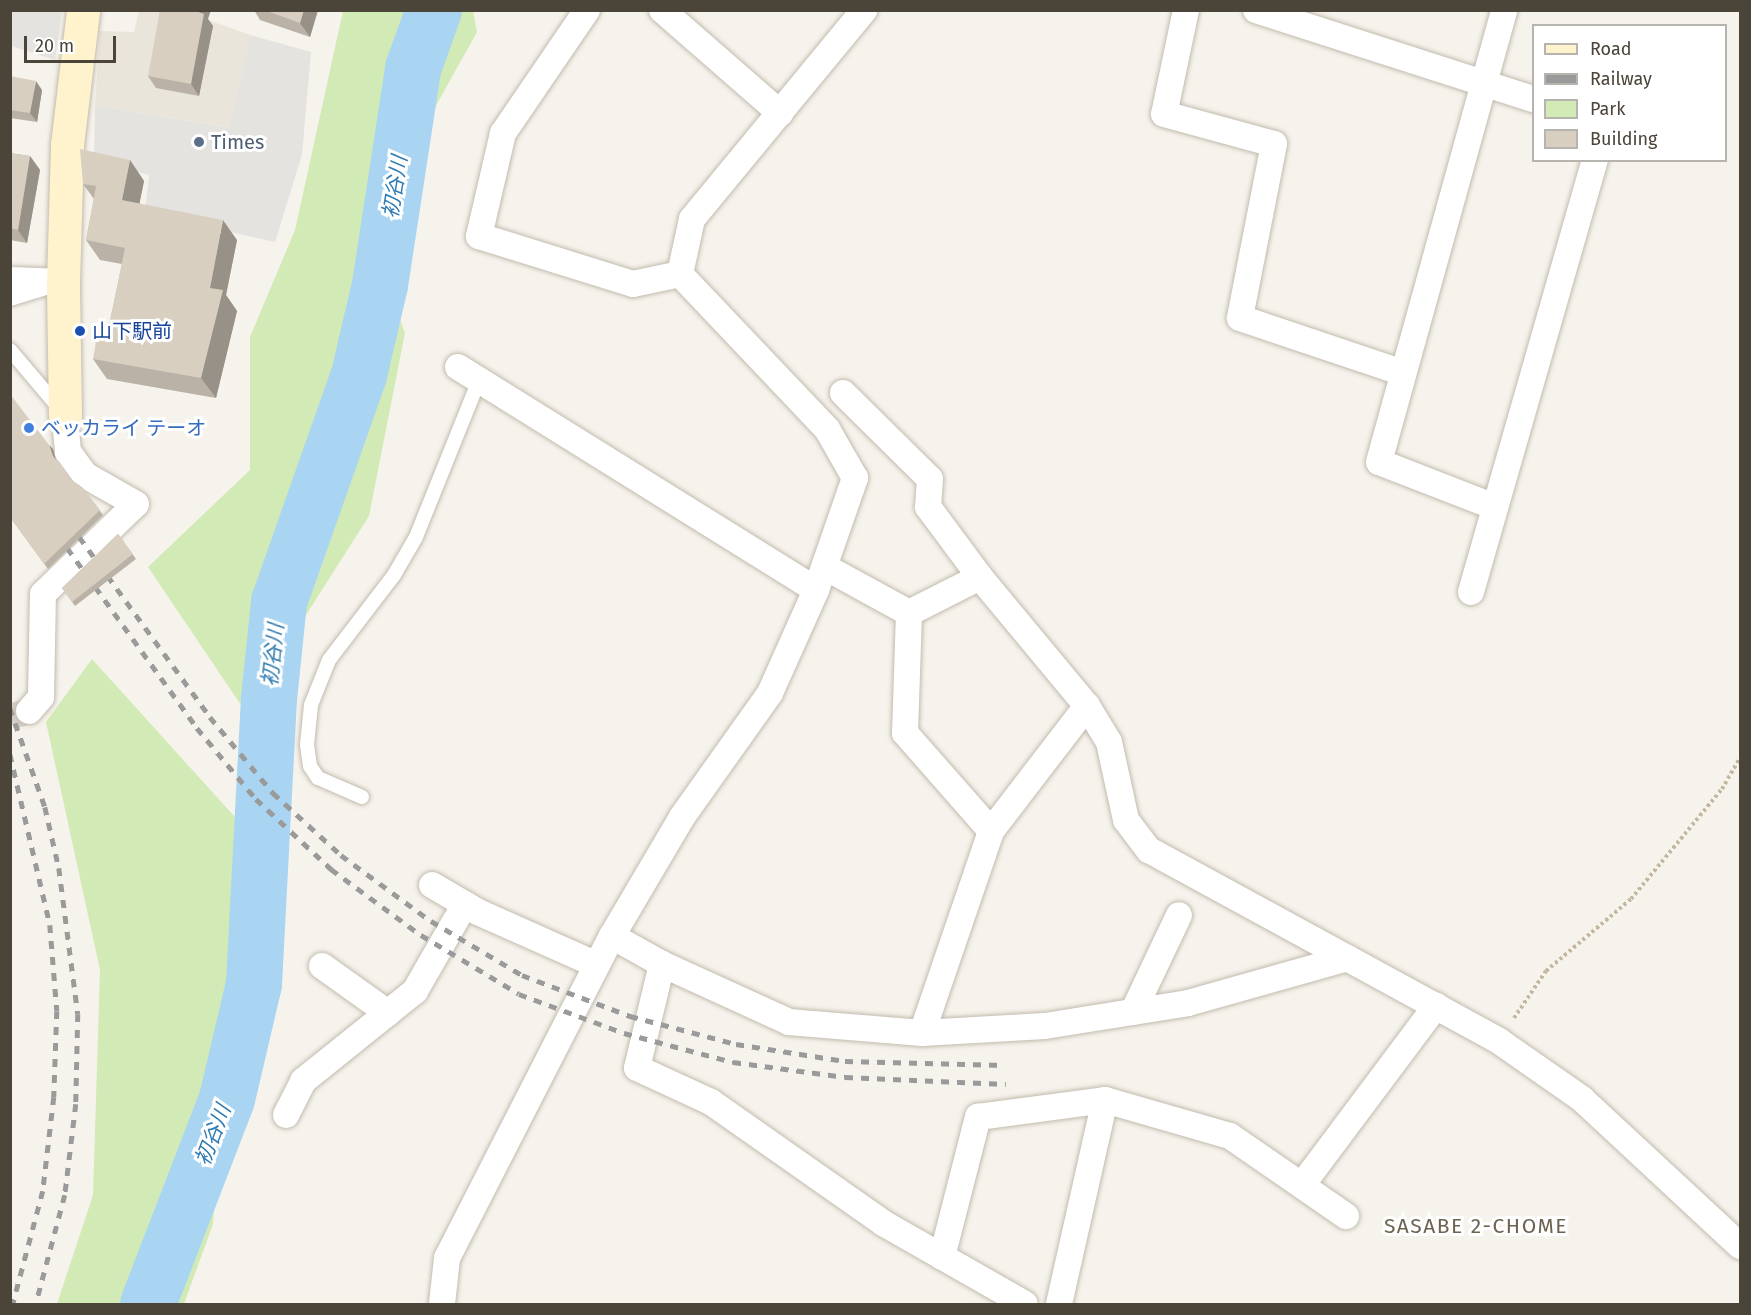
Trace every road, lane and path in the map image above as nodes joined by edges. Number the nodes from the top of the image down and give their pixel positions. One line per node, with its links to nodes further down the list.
1 (83, 10): 14 (street)
2 (587, 10): 12 (street)
3 (662, 10): 10 (street)
4 (864, 10): 10 (street)
5 (1186, 10): 17 (street)
6 (1256, 10): 8 (street)
7 (1504, 10): 8 (street)
8 (1484, 83): 9 (street); 17 (street)
9 (1532, 99)
10 (780, 112): 12 (street)
11 (1594, 162): 21 (street)
12 (680, 274): 23 (street)
13 (10, 280): 14 (street)
14 (63, 282): 15 (lane); 20 (street)
15 (10, 299)
16 (10, 350): 20 (lane)
17 (1403, 373): 21 (street)
18 (468, 374): 23 (street); 29 (lane)
19 (843, 393): 22 (street)
20 (65, 415): 27 (street)
21 (1495, 507): 24 (street)
22 (980, 577): 25 (street); 26 (street)
23 (821, 579): 25 (street); 34 (street)
24 (1471, 592)
25 (909, 613): 30 (street)
26 (1087, 706): 30 (street); 35 (street)
27 (29, 711)
28 (1740, 758): 43 (path)
29 (362, 796)
30 (991, 831): 42 (street)
31 (432, 885): 32 (street)
32 (465, 904): 37 (street); 41 (street)
33 (1179, 915): 40 (street)
34 (612, 936): 36 (street); 37 (street)
35 (1348, 958): 39 (street); 40 (street)
36 (662, 964): 42 (street); 49 (street)
37 (597, 965): 50 (street)
38 (322, 966): 41 (street)
39 (1436, 1006): 43 (street); 46 (street)
40 (1133, 1012): 42 (street)
41 (388, 1013): 45 (street)
42 (922, 1033)
43 (1499, 1041): 48 (street)
44 (1105, 1100): 46 (street); 49 (street); 52 (street)
45 (286, 1116)
46 (1302, 1185): 47 (street)
47 (1346, 1216)
48 (1740, 1246)
49 (942, 1257): 51 (street)
50 (442, 1305)
51 (1024, 1305)
52 (1059, 1305)

